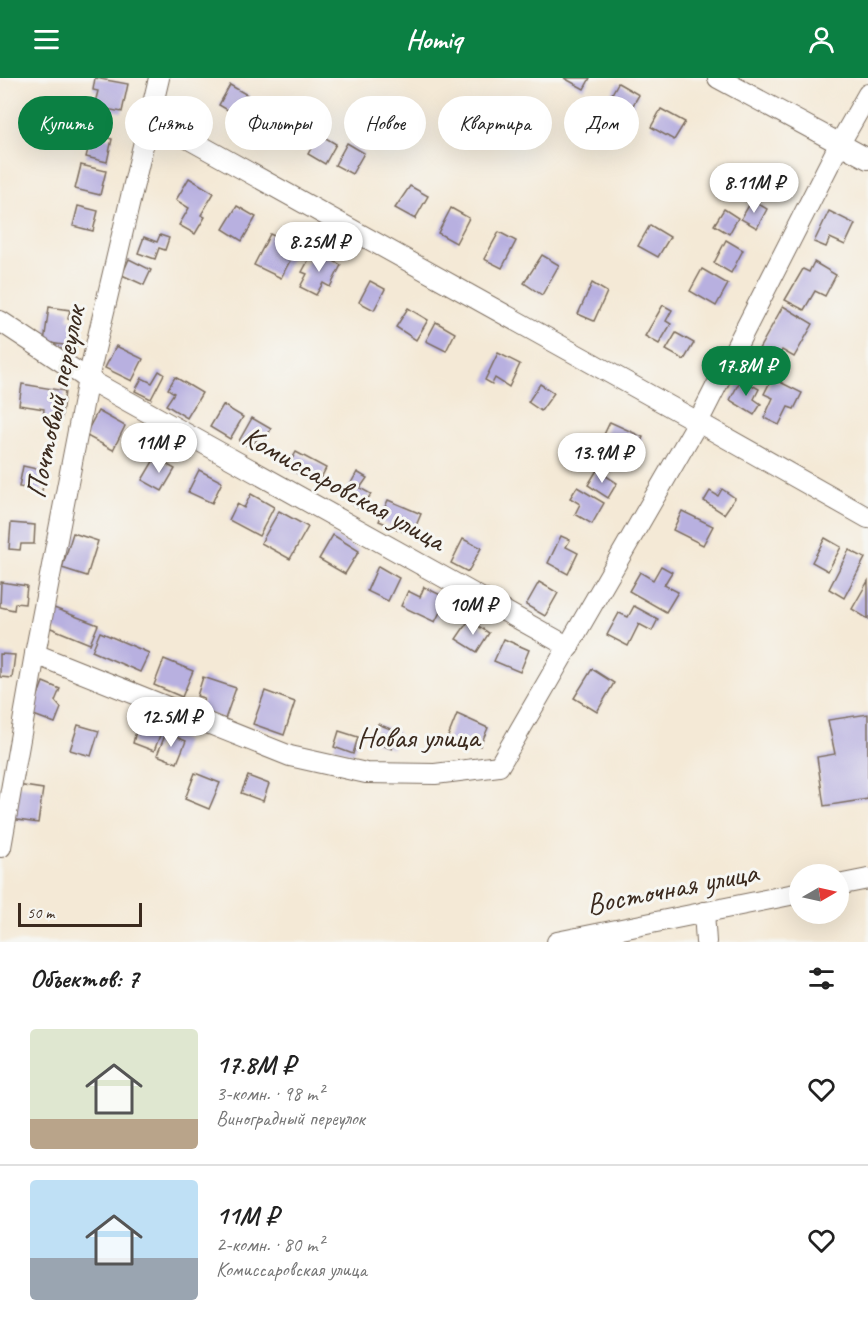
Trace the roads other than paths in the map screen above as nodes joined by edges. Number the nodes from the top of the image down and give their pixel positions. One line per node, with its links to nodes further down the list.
1 (159, 78): 4 (street, Почтовый переулок)
2 (718, 78): 5 (street)
3 (868, 94): 5 (street)
4 (155, 96)
5 (840, 143): 8 (street); 11 (street)
6 (143, 150): 10 (street, Почтовый переулок)
7 (209, 150): 11 (street)
8 (868, 159)
9 (0, 321): 10 (street, Комиссаровская улица)
10 (88, 379): 13 (street, Комиссаровская улица); 14 (street, Почтовый переулок)
11 (698, 422): 12 (street); 13 (street)
12 (868, 518)
13 (569, 647): 14 (street, Новая улица)
14 (35, 654): 15 (street, Почтовый переулок)
15 (1, 848)
16 (868, 879): 17 (street)
17 (849, 883)
18 (789, 895): 19 (street, Восточная улица)
19 (704, 912): 20 (street, Восточная улица); 21 (street)
20 (557, 942)
21 (706, 942)

